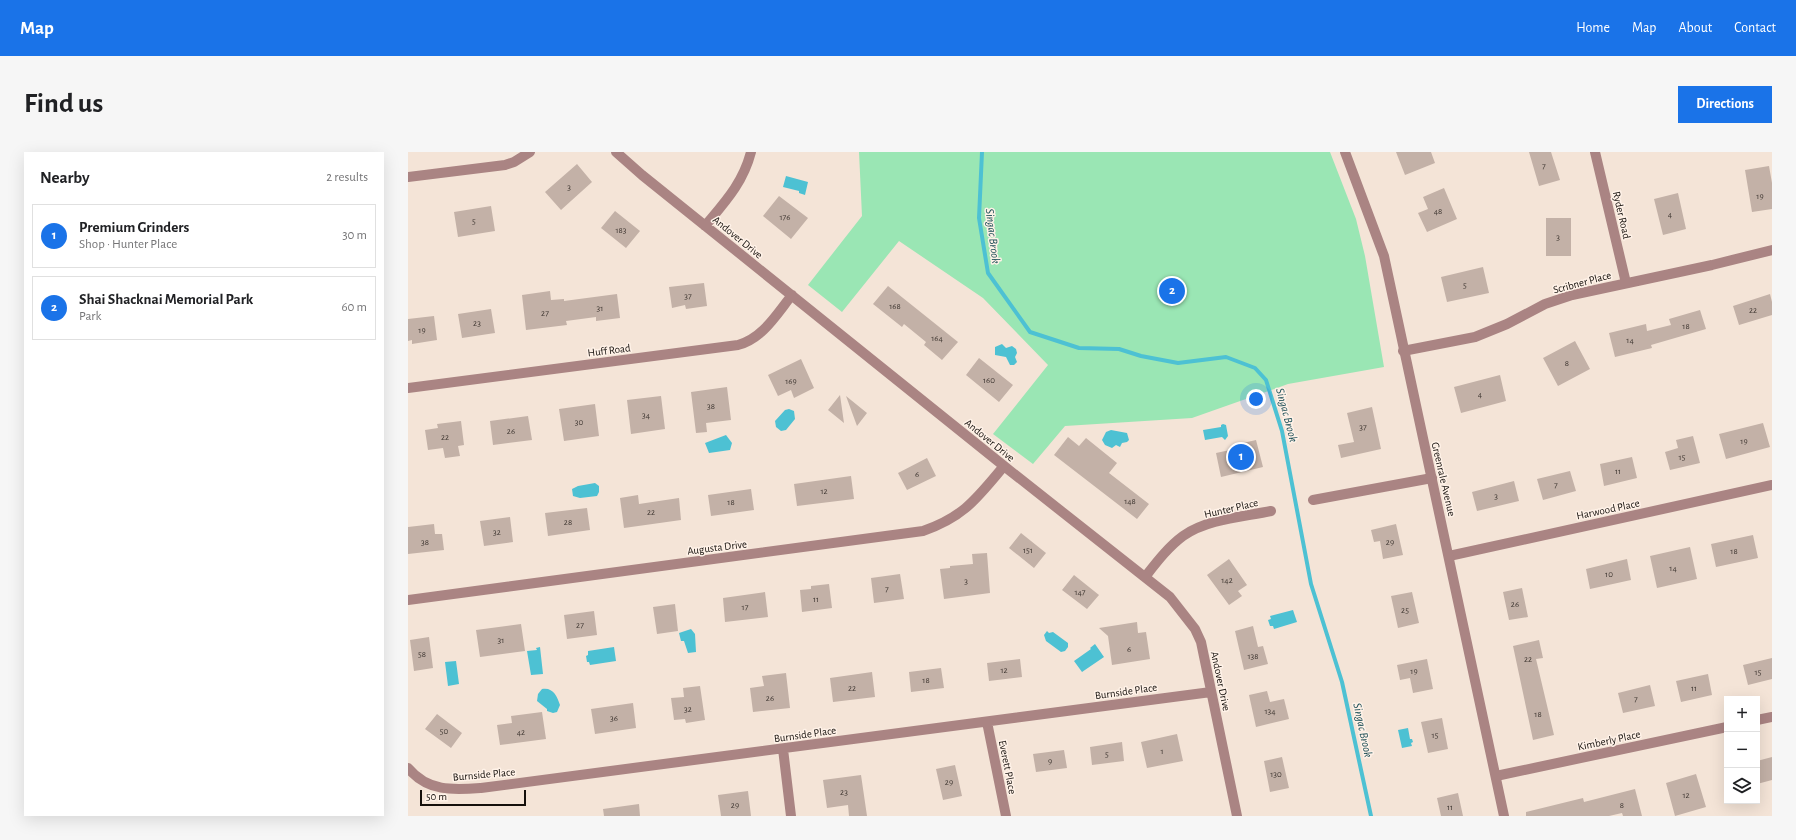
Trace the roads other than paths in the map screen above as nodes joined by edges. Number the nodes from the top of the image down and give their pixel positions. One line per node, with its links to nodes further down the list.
1 (530, 152): 6 (street)
2 (616, 152): 7 (street, Andover Drive)
3 (751, 152): 7 (street)
4 (1344, 152): 11 (street, Greenrale Avenue)
5 (1595, 152): 9 (street, Ryder Road)
6 (408, 177)
7 (705, 226): 10 (street, Andover Drive)
8 (1772, 250): 9 (street, Scribner Place)
9 (1626, 283): 11 (street, Scribner Place)
10 (792, 296): 12 (street, Huff Road); 13 (street, Andover Drive)
11 (1403, 351): 14 (street, Greenrale Avenue)
12 (408, 388)
13 (1004, 466): 19 (street, Andover Drive); 20 (street, Augusta Drive)
14 (1432, 478): 16 (street); 18 (street, Greenrale Avenue)
15 (1772, 485): 18 (street, Harwood Place)
16 (1312, 500)
17 (1271, 511): 19 (street, Hunter Place)
18 (1449, 556): 28 (street, Greenrale Avenue)
19 (1145, 577): 21 (street, Andover Drive)
20 (408, 600)
21 (1211, 692): 24 (street, Burnside Place); 31 (street, Andover Drive)
22 (1772, 717): 23 (street)
23 (1760, 719)
24 (987, 722): 26 (street, Burnside Place); 30 (street, Everett Place)
25 (1724, 728): 28 (street, Kimberly Place)
26 (783, 749): 27 (street, Burnside Place); 29 (street)
27 (408, 768)
28 (1496, 776): 32 (street, Greenrale Avenue)
29 (791, 816)
30 (1006, 816)
31 (1237, 816)
32 (1504, 816)

